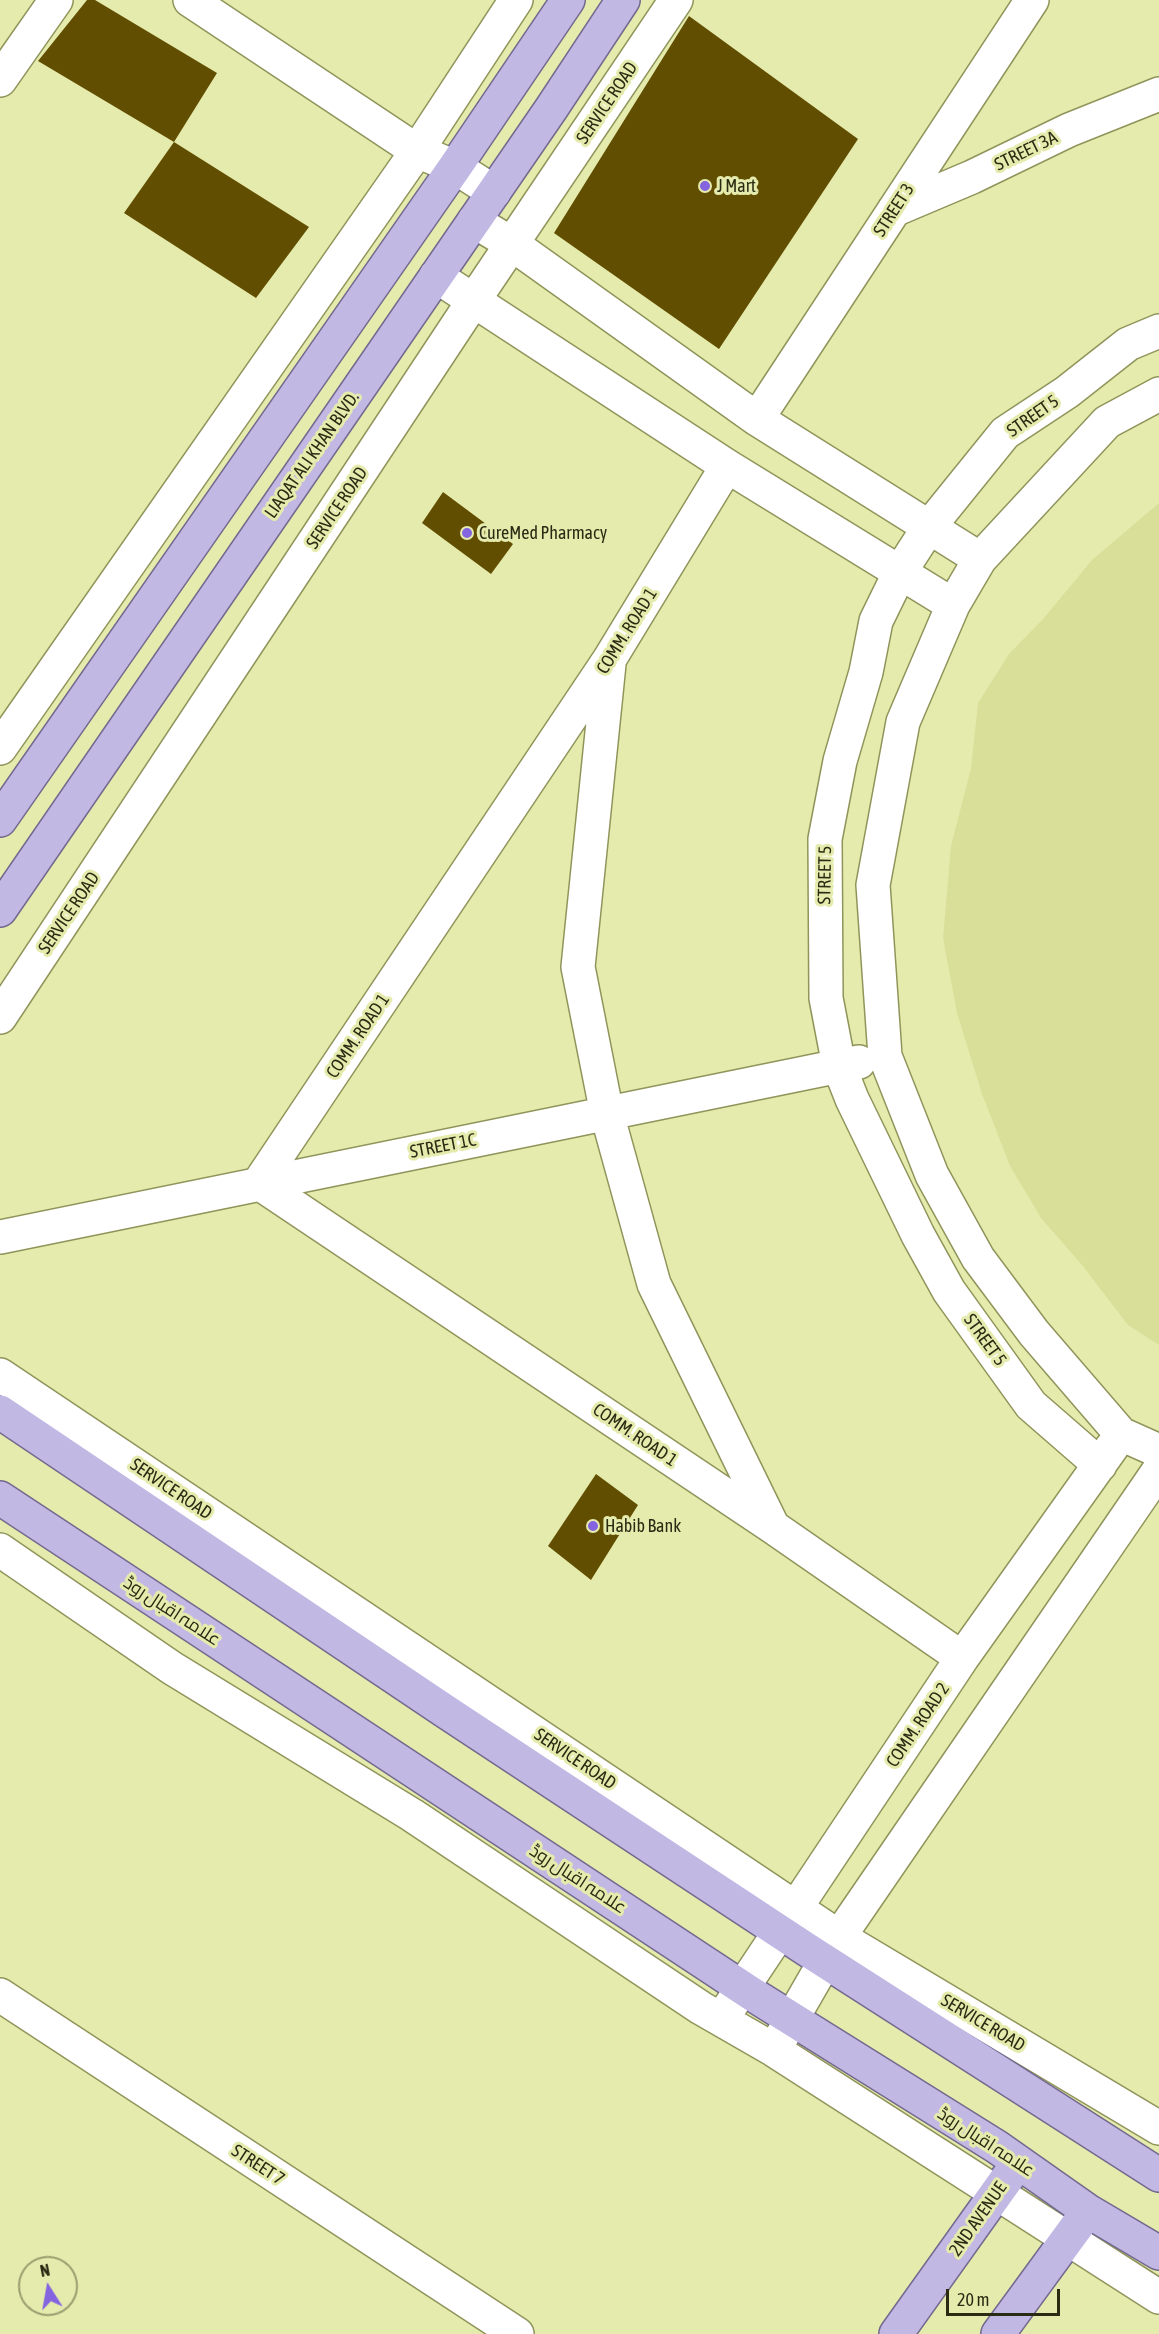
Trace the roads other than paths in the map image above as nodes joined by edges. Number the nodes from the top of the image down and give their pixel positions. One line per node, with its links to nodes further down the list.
1 (56, 0): 8 (street)
2 (190, 0): 10 (street)
3 (516, 0): 10 (street)
4 (568, 0): 11 (main road)
5 (623, 0): 12 (main road, LIAQAT ALI KHAN BLVD.)
6 (676, 0): 15 (street, SERVICE ROAD)
7 (1032, 0): 13 (street, STREET 3)
8 (0, 80)
9 (1159, 94): 13 (street, STREET 3A)
10 (417, 151): 11 (street); 27 (street)
11 (455, 167): 12 (street); 28 (main road)
12 (494, 192): 14 (main road, LIAQAT ALI KHAN BLVD.)
13 (894, 210): 20 (street, STREET 3)
14 (474, 221): 15 (street); 16 (main road, LIAQAT ALI KHAN BLVD.)
15 (512, 244): 17 (street, SERVICE ROAD); 20 (street)
16 (436, 276): 17 (street); 29 (main road, LIAQAT ALI KHAN BLVD.)
17 (474, 300): 21 (street); 30 (street, SERVICE ROAD)
18 (1159, 331): 22 (street, STREET 5)
19 (1159, 394): 23 (street)
20 (757, 419): 22 (street)
21 (727, 466): 24 (street); 26 (street, COMM. ROAD 1)
22 (929, 527): 23 (street); 24 (street, STREET 5)
23 (980, 559): 25 (street)
24 (900, 572): 25 (street); 32 (street, STREET 5)
25 (953, 605): 31 (street)
26 (609, 660): 33 (street); 34 (street, COMM. ROAD 1)
27 (0, 748)
28 (0, 820)
29 (0, 910)
30 (0, 1017)
31 (885, 1056): 32 (street, STREET 1C); 38 (street)
32 (839, 1066): 33 (street, STREET 1C); 40 (street, STREET 5)
33 (607, 1114): 34 (street, STREET 1C); 43 (street)
34 (259, 1183): 35 (street, STREET 1C); 43 (street, COMM. ROAD 1)
35 (0, 1237)
36 (0, 1375): 46 (street, SERVICE ROAD)
37 (0, 1412): 46 (main road)
38 (1121, 1434): 39 (street); 40 (street, COMM. ROAD 2)
39 (1159, 1451)
40 (1100, 1465): 45 (street, COMM. ROAD 2)
41 (1159, 1470): 47 (street)
42 (0, 1498): 48 (main road, علامہ اقبال روڈ)
43 (773, 1527): 45 (street, COMM. ROAD 1)
44 (0, 1550): 51 (street)
45 (962, 1658): 46 (street, COMM. ROAD 2)
46 (788, 1919): 47 (main road); 48 (street, COMM. ROAD 2)
47 (832, 1949): 50 (street); 53 (street, SERVICE ROAD); 55 (main road)
48 (744, 1988): 50 (main road, علامہ اقبال روڈ); 51 (street, COMM. ROAD 2)
49 (0, 1995): 61 (street, STREET 7)
50 (792, 2019): 52 (street); 54 (main road, علامہ اقبال روڈ)
51 (721, 2020): 52 (street)
52 (774, 2050): 56 (street)
53 (1159, 2128)
54 (1018, 2163): 56 (main road, 2ND AVENUE); 57 (main road, علامہ اقبال روڈ)
55 (1159, 2175)
56 (997, 2192): 58 (street); 62 (main road, 2ND AVENUE)
57 (1088, 2211): 58 (main road); 59 (main road, علامہ اقبال روڈ)
58 (1068, 2238): 60 (street); 63 (main road)
59 (1159, 2253)
60 (1159, 2297)
61 (517, 2334)
62 (896, 2334)
63 (998, 2334)

